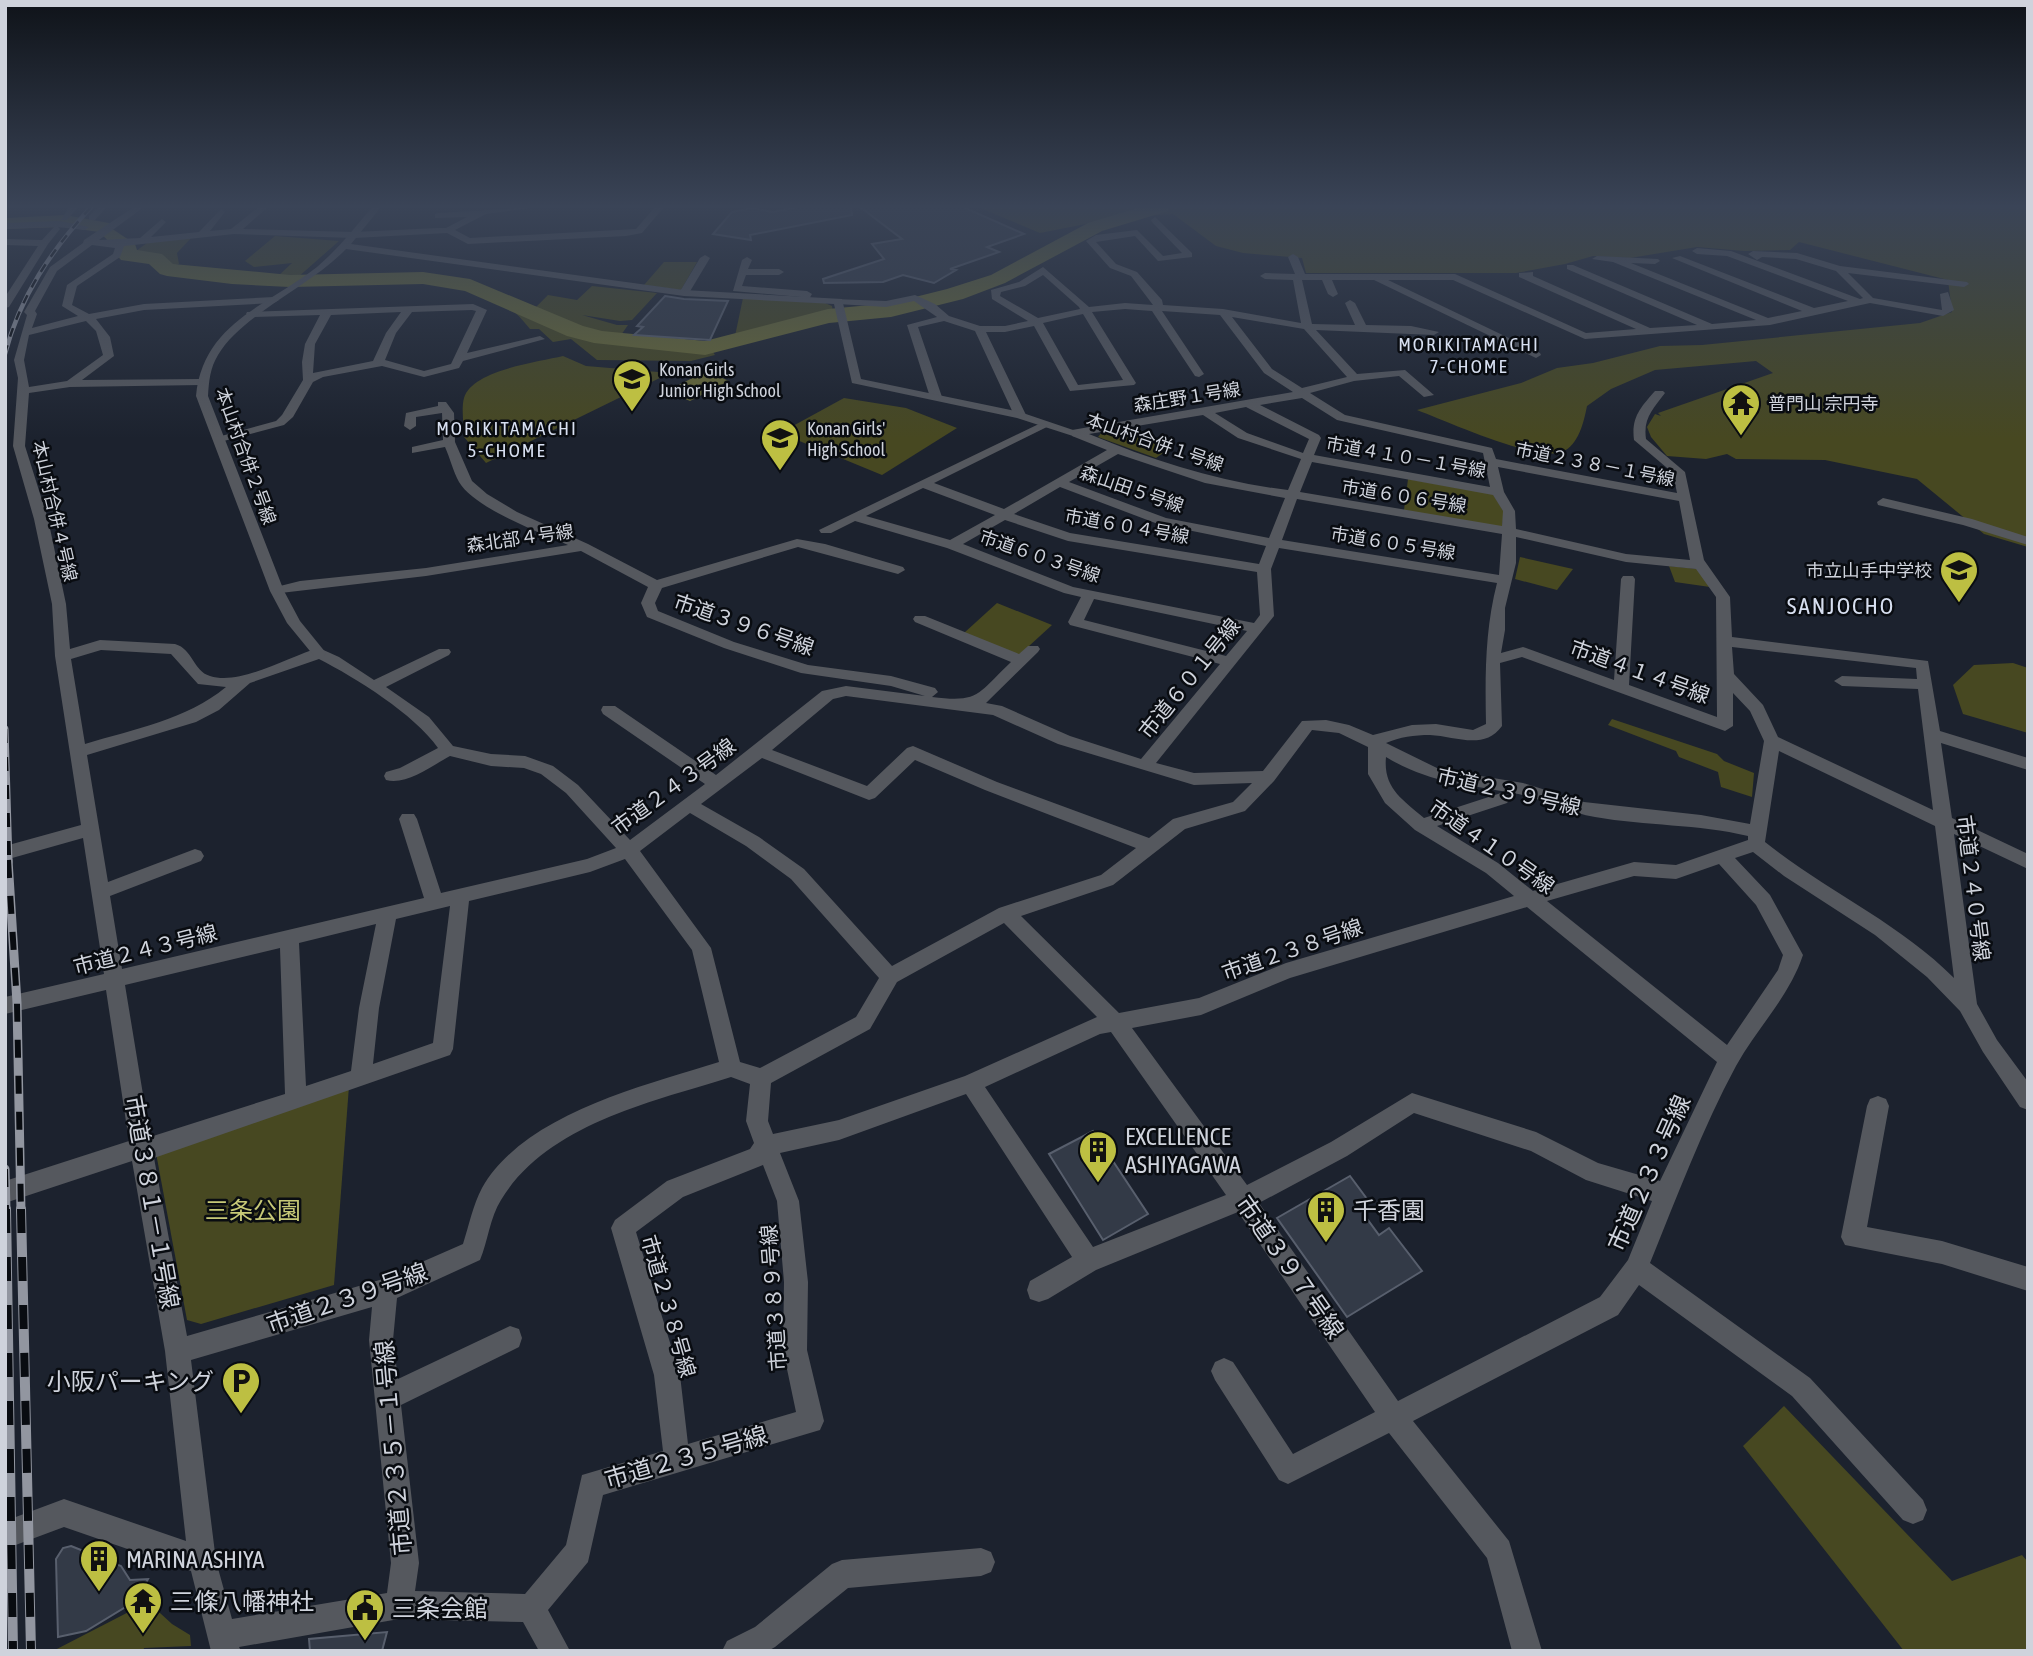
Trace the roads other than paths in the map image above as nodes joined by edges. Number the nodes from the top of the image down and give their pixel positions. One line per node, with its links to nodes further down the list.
1 (44, 284): 47 (street, 本山村合併４号線)
2 (73, 284): 37 (street)
3 (298, 284): 25 (street, 本山村合併２号線)
4 (621, 284): 21 (street)
5 (689, 284): 21 (street)
6 (738, 284): 24 (street)
7 (1021, 284): 39 (street)
8 (1060, 284): 32 (street)
9 (1143, 284): 30 (street)
10 (1300, 284): 41 (street)
11 (1329, 284): 22 (street)
12 (1389, 284): 49 (street)
13 (1471, 284): 45 (street)
14 (1543, 284): 45 (street)
15 (1611, 284): 42 (street)
16 (1676, 284): 40 (street)
17 (1752, 284): 34 (street)
18 (1817, 284): 26 (street)
19 (1851, 284): 26 (street)
20 (9, 290): 29 (street)
21 (684, 293): 24 (street)
22 (1333, 294)
23 (1945, 295): 26 (street)
24 (804, 299): 27 (street)
25 (274, 300): 36 (street, 本山村合併２号線); 37 (street)
26 (1864, 301): 34 (street)
27 (838, 303): 38 (street); 61 (street)
28 (1350, 303): 43 (street)
29 (5, 305)
30 (1157, 307): 32 (street); 33 (street); 52 (street)
31 (409, 309): 35 (street); 50 (street); 51 (street)
32 (1086, 310): 39 (street); 39 (street)
33 (1223, 312): 41 (street); 58 (street)
34 (1814, 312): 40 (street)
35 (327, 313): 36 (street); 54 (street)
36 (251, 314): 55 (street, 本山村合併２号線)
37 (89, 317): 47 (street); 56 (street)
38 (944, 318): 44 (street); 61 (street)
39 (1037, 322): 44 (street)
40 (1770, 322): 42 (street)
41 (1307, 327): 43 (street); 53 (street)
42 (1712, 327): 45 (street)
43 (1362, 328): 46 (street)
44 (979, 329): 64 (street)
45 (1648, 331)
46 (1434, 332)
47 (26, 333): 57 (street, 本山村合併４号線)
48 (540, 339): 50 (street)
49 (1536, 355)
50 (460, 358): 51 (street)
51 (378, 363): 54 (street)
52 (1199, 374)
53 (1354, 378): 58 (street, 森庄野１号線); 59 (street, 森庄野１号線)
54 (309, 380): 68 (street)
55 (201, 382): 56 (street); 68 (street, 本山村合併２号線)
56 (70, 384): 57 (street)
57 (22, 391): 102 (street, 本山村合併４号線)
58 (1301, 393): 62 (street, 森庄野１号線); 73 (street, 市道２３８－１号線)
59 (1428, 395)
60 (1656, 396): 78 (street)
61 (936, 397): 64 (street)
62 (1249, 404): 63 (street, 森庄野１号線); 72 (street)
63 (1205, 411): 67 (street, 森庄野１号線); 72 (street, 市道４１０－１号線)
64 (1020, 415): 65 (street)
65 (1047, 424): 67 (street, 本山村合併１号線); 75 (street)
66 (410, 426): 69 (street)
67 (1076, 433): 71 (street, 本山村合併１号線)
68 (220, 438): 94 (street, 本山村合併２号線)
69 (449, 442): 70 (street); 87 (street)
70 (416, 450)
71 (1116, 450): 74 (street); 77 (street, 本山村合併１号線)
72 (1308, 457): 76 (street, 市道４１０－１号線); 77 (street, 市道６０１号線)
73 (1491, 462): 76 (street); 78 (street, 市道２３８－１号線)
74 (1060, 482): 80 (street); 85 (street, 森山田５号線)
75 (924, 484): 80 (street, 市道６０４号線); 81 (street)
76 (1498, 492): 83 (street)
77 (1294, 495): 83 (street, 市道６０６号線); 85 (street, 市道６０１号線)
78 (1686, 499): 88 (street)
79 (1883, 502): 84 (street)
80 (1005, 514): 86 (street); 89 (street, 市道６０４号線)
81 (855, 517): 82 (street); 86 (street, 市道６０３号線)
82 (826, 530)
83 (1507, 531): 88 (street, 市道６０６号線); 92 (street)
84 (2028, 541)
85 (1274, 543): 89 (street, 市道６０１号線); 92 (street, 市道６０５号線)
86 (952, 545): 95 (street, 市道６０３号線)
87 (583, 547): 93 (street, 森北部４号線); 94 (street, 森北部４号線)
88 (1701, 565): 98 (street)
89 (1264, 569): 97 (street, 市道６０１号線)
90 (898, 570): 93 (street)
91 (1628, 579): 111 (street)
92 (1505, 580): 104 (street)
93 (656, 585): 112 (street, 市道３９６号線)
94 (277, 591): 101 (street, 本山村合併２号線)
95 (1089, 596): 97 (street, 市道６０３号線); 105 (street)
96 (920, 619): 103 (street)
97 (1256, 628): 105 (street, 市道６０１号線)
98 (1725, 641): 106 (street); 109 (street, 市道２４０号線)
99 (1033, 649): 103 (street)
100 (444, 651): 110 (street)
101 (319, 653): 107 (street); 110 (street)
102 (63, 656): 107 (street); 119 (street, 本山村合併４号線)
103 (1021, 660): 112 (street)
104 (1492, 660): 111 (street, 市道４１４号線); 115 (street)
105 (1228, 661): 121 (street, 市道６０１号線)
106 (1726, 675): 111 (street, 市道４１４号線); 116 (street)
107 (244, 680): 119 (street)
108 (1842, 681): 109 (street)
109 (1926, 684): 114 (street, 市道２４０号線)
110 (374, 686): 117 (street)
111 (1621, 688)
112 (975, 705): 118 (street, 市道２４３号線); 121 (street, 市道２４３号線)
113 (610, 710): 124 (street)
114 (1931, 734): 120 (street); 128 (street, 市道２４０号線)
115 (1375, 741): 123 (street, 市道２３９号線); 129 (street, 市道４１０号線); 131 (street, 市道２３９号線)
116 (1772, 741): 128 (street); 131 (street)
117 (448, 750): 122 (street); 133 (street)
118 (760, 751): 124 (street, 市道２４３号線); 132 (street)
119 (79, 752): 130 (street, 市道３８１－１号線)
120 (2028, 764)
121 (1144, 766): 123 (street, 市道２４３号線)
122 (392, 776)
123 (1268, 777): 132 (street, 市道２３９号線)
124 (717, 784): 126 (street, 市道２４３号線)
125 (1501, 799): 129 (street)
126 (689, 805): 133 (street, 市道２４３号線); 145 (street)
127 (408, 819): 141 (street)
128 (1943, 821): 137 (street); 147 (street, 市道２４０号線)
129 (1421, 825): 140 (street, 市道４１０号線)
130 (91, 830): 134 (street); 138 (street, 市道３８１－１号線)
131 (1757, 838): 136 (street, 市道２３８号線); 147 (street, 市道２３９号線)
132 (1151, 846): 143 (street, 市道２３９号線)
133 (629, 850): 139 (street, 市道２４３号線); 151 (street)
134 (5, 853)
135 (195, 856): 138 (street)
136 (1722, 856): 140 (street, 市道２３８号線); 150 (street, 市道２３３号線)
137 (2028, 862)
138 (101, 892): 146 (street, 市道３８１－１号線)
139 (460, 896): 141 (street, 市道２４３号線); 152 (street)
140 (1531, 900): 149 (street, 市道２３８号線); 150 (street, 市道４１０号線)
141 (435, 902): 142 (street, 市道２４３号線)
142 (388, 913): 144 (street, 市道２４３号線); 152 (street)
143 (1006, 913): 145 (street, 市道２３９号線); 149 (street, 市道３９７号線)
144 (289, 937): 146 (street, 市道２４３号線); 155 (street)
145 (890, 976): 153 (street)
146 (115, 980): 148 (street, 市道２４３号線); 159 (street, 市道３８１－１号線)
147 (1967, 1005): 156 (street, 市道２４０号線)
148 (5, 1006)
149 (1116, 1024): 154 (street, 市道２３８号線); 162 (street, 市道３９７号線)
150 (1729, 1059): 161 (street, 市道２３３号線)
151 (731, 1068): 153 (street); 167 (street, 市道２３９号線)
152 (361, 1077): 155 (street)
153 (761, 1078): 158 (street, 市道３８９号線)
154 (971, 1083): 158 (street, 市道２３８号線); 163 (street)
155 (296, 1099): 159 (street)
156 (2028, 1100)
157 (1878, 1107): 165 (street)
158 (765, 1146): 173 (street, 市道３８９号線); 174 (street, 市道２３８号線)
159 (141, 1147): 160 (street); 169 (street, 市道３８１－１号線)
160 (5, 1192)
161 (1666, 1194): 162 (street); 164 (street, 市道２３３号線)
162 (1243, 1199): 163 (street); 172 (street, 市道３９７号線)
163 (1088, 1261): 166 (street)
164 (1636, 1268): 172 (street, 市道２３３号線); 175 (street)
165 (2028, 1279)
166 (1039, 1290)
167 (385, 1291): 169 (street, 市道２３９号線); 171 (street, 市道２３５－１号線)
168 (510, 1338): 171 (street)
169 (177, 1351): 177 (street, 市道３８１－１号線)
170 (1224, 1371): 172 (street, 市道２３３号線)
171 (387, 1398): 179 (street, 市道２３５－１号線)
172 (1394, 1418): 184 (street, 市道３９７号線)
173 (811, 1421): 174 (street, 市道２３５号線)
174 (677, 1460): 180 (street, 市道２３５号線)
175 (1913, 1510)
176 (5, 1535): 177 (street)
177 (202, 1560): 181 (street, 市道３８１－１号線)
178 (981, 1562): 183 (street)
179 (399, 1605): 180 (street); 181 (street)
180 (531, 1608): 182 (street)
181 (224, 1643)
182 (555, 1651)
183 (737, 1651)
184 (1527, 1651)

